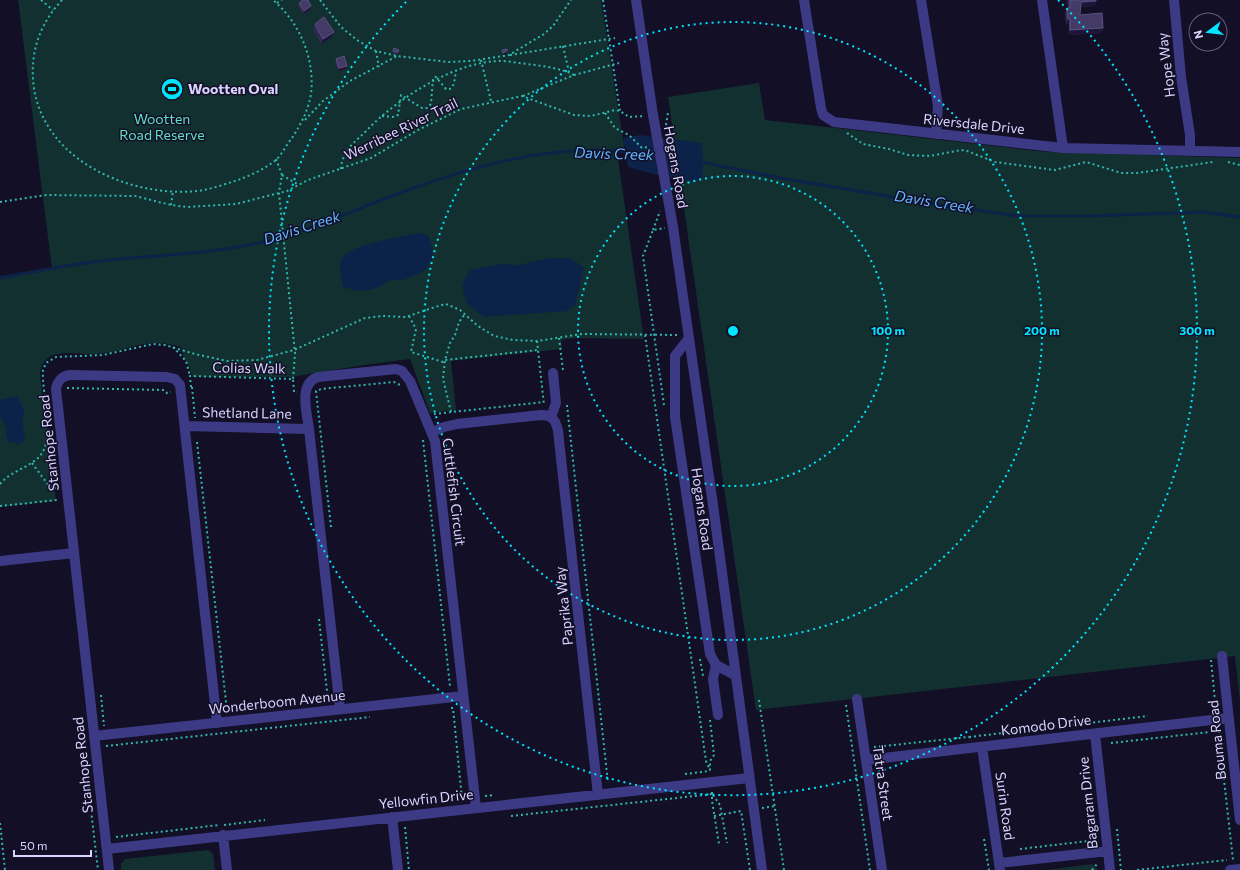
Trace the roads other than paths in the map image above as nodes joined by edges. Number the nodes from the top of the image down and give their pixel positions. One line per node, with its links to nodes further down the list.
1 (636, 0): 10 (street, Hogans Road, bridge)
2 (804, 0): 6 (street, Riversdale Drive)
3 (921, 0): 6 (street)
4 (1042, 0): 7 (street)
5 (1174, 0): 8 (street, Hope Way)
6 (936, 134): 7 (street, Riversdale Drive)
7 (1063, 148): 8 (street, Riversdale Drive)
8 (1190, 150): 9 (street, Riversdale Drive)
9 (1240, 152)
10 (689, 338): 19 (street, Hogans Road); 20 (street, Hogans Road)
11 (553, 373): 12 (street)
12 (548, 416): 15 (street); 33 (street, Paprika Way)
13 (185, 426): 14 (street, Shetland Lane); 16 (street, Stanhope Road); 26 (street)
14 (309, 429): 15 (street, Cuttlefish Circuit); 23 (street)
15 (432, 432): 21 (street, Cuttlefish Circuit)
16 (74, 553): 17 (street); 28 (street, Stanhope Road)
17 (0, 561)
18 (1222, 656): 25 (street, Bouma Road)
19 (716, 665): 20 (street); 24 (street)
20 (735, 675): 32 (street, Hogans Road)
21 (463, 696): 23 (street, Wonderboom Avenue); 34 (street, Cuttlefish Circuit)
22 (857, 699): 30 (street, Tatra Street)
23 (340, 709): 26 (street, Wonderboom Avenue)
24 (718, 715)
25 (1229, 718): 27 (street, Komodo Drive); 31 (street, Bouma Road)
26 (217, 723): 28 (street, Wonderboom Avenue)
27 (1095, 734): 29 (street, Komodo Drive); 39 (street, Bagaram Drive)
28 (94, 736): 38 (street, Stanhope Road)
29 (982, 747): 30 (street, Komodo Drive); 40 (street, Surin Road)
30 (866, 760): 45 (street, Tatra Street)
31 (1237, 763): 36 (street, Bouma Road)
32 (749, 778): 33 (street, Yellowfin Drive); 44 (street, Hogans Road)
33 (598, 795): 34 (street, Yellowfin Drive)
34 (476, 808): 35 (street, Yellowfin Drive)
35 (392, 817): 37 (street, Yellowfin Drive); 43 (street)
36 (1240, 820)
37 (223, 836): 38 (street, Yellowfin Drive); 42 (street)
38 (107, 848): 41 (street, Stanhope Road)
39 (1108, 851): 40 (street); 46 (street, Bagaram Drive)
40 (1000, 866)
41 (109, 870)
42 (227, 870)
43 (398, 870)
44 (762, 870)
45 (882, 870)
46 (1110, 870)

